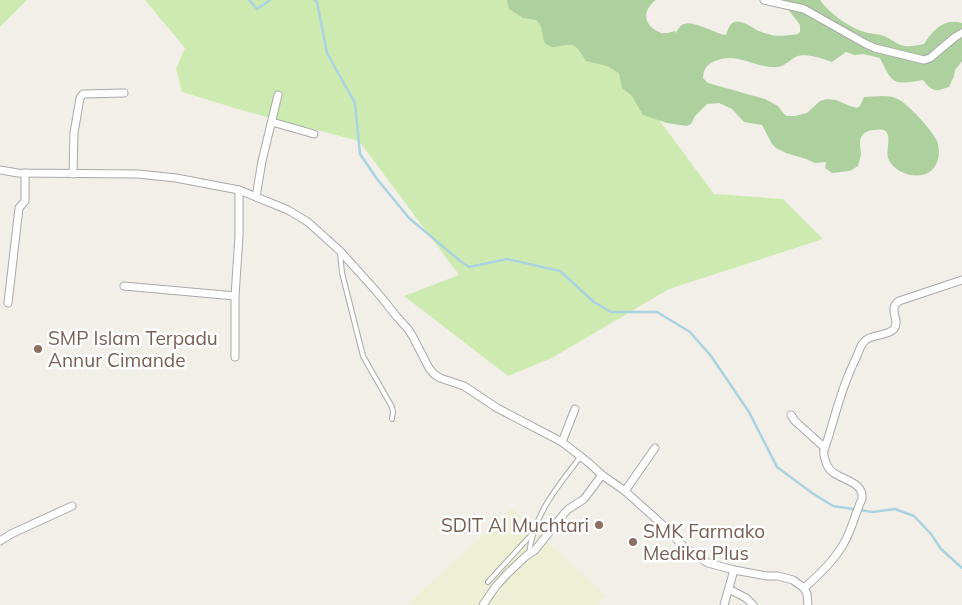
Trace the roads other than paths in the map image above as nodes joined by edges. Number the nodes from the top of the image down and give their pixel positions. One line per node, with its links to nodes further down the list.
1 (764, 0): 2 (street)
2 (962, 33)
3 (124, 93): 9 (street)
4 (278, 95): 5 (street)
5 (272, 122): 6 (street); 11 (street)
6 (314, 134)
7 (0, 170): 8 (street)
8 (25, 173): 9 (street); 16 (street)
9 (73, 174): 10 (street)
10 (239, 190): 11 (street); 15 (street)
11 (256, 197): 12 (street)
12 (340, 251): 20 (lane); 21 (street)
13 (962, 280): 23 (street)
14 (124, 286): 15 (street)
15 (235, 296): 17 (street)
16 (8, 303)
17 (235, 356)
18 (574, 409): 21 (street)
19 (791, 415): 23 (street)
20 (392, 419)
21 (562, 442): 24 (street)
22 (655, 448): 26 (street)
23 (825, 448): 33 (street)
24 (581, 456): 25 (street); 28 (lane)
25 (602, 475): 26 (street); 30 (street)
26 (625, 491): 31 (street)
27 (72, 506): 29 (street)
28 (532, 534): 30 (lane); 32 (lane)
29 (0, 541)
30 (529, 554): 35 (street)
31 (734, 570): 33 (street); 34 (street)
32 (488, 582)
33 (804, 588): 38 (street)
34 (729, 590): 36 (street); 37 (street)
35 (483, 605)
36 (724, 605)
37 (753, 605)
38 (808, 605)

